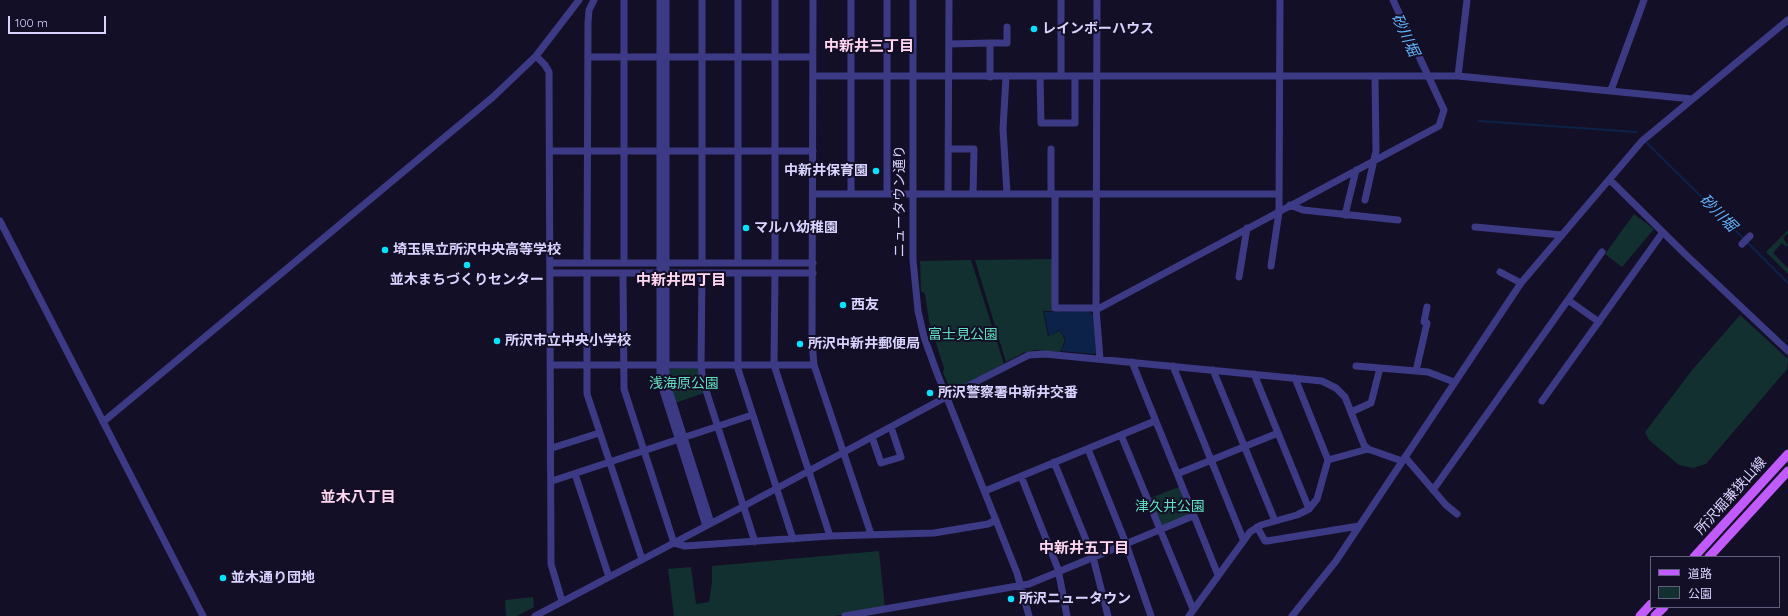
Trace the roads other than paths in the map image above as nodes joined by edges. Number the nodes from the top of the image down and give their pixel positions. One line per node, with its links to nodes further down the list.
1 (579, 0): 24 (street)
2 (594, 0): 29 (street)
3 (624, 0): 25 (street)
4 (660, 0): 26 (street)
5 (666, 0): 26 (street)
6 (702, 0): 27 (street)
7 (738, 0): 28 (street)
8 (775, 0): 30 (street)
9 (813, 0): 31 (street)
10 (851, 0): 33 (street)
11 (887, 0): 43 (street)
12 (913, 0): 34 (street, ニュータウン通り)
13 (949, 0): 23 (street)
14 (1061, 0): 36 (street)
15 (1097, 0): 38 (street)
16 (1280, 0): 39 (street)
17 (1393, 0): 41 (street)
18 (1467, 0): 42 (street)
19 (1644, 0): 47 (street)
20 (1788, 20): 48 (street)
21 (1007, 26): 22 (street)
22 (990, 43): 23 (street); 45 (street)
23 (949, 44): 44 (street)
24 (536, 56): 51 (street); 133 (street)
25 (624, 56): 26 (street); 29 (street); 53 (street)
26 (663, 56): 27 (street); 54 (street)
27 (702, 56): 28 (street); 55 (street)
28 (738, 56): 30 (street); 56 (street)
29 (588, 57): 52 (street)
30 (774, 57): 31 (street); 57 (street)
31 (812, 57): 32 (street)
32 (813, 76): 33 (street); 58 (street)
33 (850, 76): 43 (street); 62 (street)
34 (913, 76): 43 (street); 44 (street); 66 (street, ニュータウン通り)
35 (1040, 76): 36 (street); 37 (street); 46 (street)
36 (1061, 76): 37 (street)
37 (1075, 76): 38 (street)
38 (1096, 76): 39 (street); 63 (street)
39 (1280, 76): 40 (street); 71 (street)
40 (1375, 76): 41 (street); 59 (street)
41 (1428, 76): 42 (street); 59 (street)
42 (1458, 76): 47 (street)
43 (887, 77): 65 (street)
44 (949, 77): 45 (street); 50 (street)
45 (990, 77): 46 (street)
46 (1006, 77): 69 (street)
47 (1611, 90): 48 (street)
48 (1692, 99): 61 (street)
49 (1051, 149): 70 (street)
50 (949, 150): 67 (street); 68 (street)
51 (550, 151): 52 (street); 85 (street)
52 (588, 151): 53 (street); 86 (street)
53 (624, 151): 54 (street); 87 (street)
54 (663, 151): 55 (street); 88 (street)
55 (702, 151): 56 (street); 89 (street)
56 (738, 151): 57 (street); 90 (street)
57 (774, 151): 58 (street); 91 (street)
58 (813, 151): 64 (street)
59 (1375, 159): 60 (street); 72 (street)
60 (1356, 170): 73 (street); 75 (street)
61 (1610, 180): 80 (street); 81 (street)
62 (851, 193): 64 (street); 65 (street)
63 (1097, 193): 70 (street); 71 (street); 107 (street)
64 (813, 194): 92 (street)
65 (887, 194): 66 (street)
66 (913, 194): 67 (street); 128 (street, ニュータウン通り)
67 (948, 194): 68 (street)
68 (973, 194): 69 (street)
69 (1007, 194): 70 (street)
70 (1053, 194): 107 (street)
71 (1279, 194): 74 (street)
72 (1364, 200)
73 (1290, 205): 74 (street); 75 (street)
74 (1279, 212): 79 (street); 93 (street)
75 (1345, 215): 76 (street)
76 (1398, 220)
77 (0, 221): 133 (street)
78 (1475, 227): 81 (street)
79 (1247, 228): 103 (street); 107 (street)
80 (1663, 232): 108 (street); 109 (street)
81 (1562, 235): 104 (street)
82 (1750, 236): 83 (street)
83 (1742, 244)
84 (1602, 252): 105 (street)
85 (551, 263): 86 (street); 97 (street)
86 (587, 263): 87 (street)
87 (624, 263): 88 (street)
88 (663, 263): 89 (street); 94 (street)
89 (702, 263): 90 (street)
90 (738, 263): 91 (street)
91 (775, 263): 92 (street)
92 (813, 263): 102 (street)
93 (1271, 266)
94 (663, 272): 99 (street); 100 (street); 113 (street)
95 (738, 272): 100 (street); 101 (street); 114 (street)
96 (1500, 272): 104 (street)
97 (551, 273): 98 (street); 117 (street)
98 (587, 273): 99 (street); 118 (street)
99 (623, 273): 112 (street)
100 (702, 273): 119 (street)
101 (775, 273): 102 (street); 115 (street)
102 (812, 273): 116 (street)
103 (1239, 277)
104 (1521, 283): 127 (street)
105 (1568, 300): 108 (street); 160 (street)
106 (1427, 306): 124 (street)
107 (1096, 309): 110 (street)
108 (1599, 322): 129 (street)
109 (1788, 351)
110 (1100, 359): 111 (street); 128 (street)
111 (1132, 362): 120 (street); 132 (street)
112 (623, 365): 113 (street); 118 (street); 145 (street)
113 (663, 365): 119 (street); 140 (street)
114 (738, 365): 115 (street); 119 (street); 131 (street)
115 (774, 365): 116 (street); 153 (street)
116 (814, 365): 146 (street)
117 (551, 366): 118 (street); 142 (street)
118 (588, 366): 136 (street)
119 (701, 366): 134 (street)
120 (1173, 366): 123 (street); 149 (street)
121 (1356, 366): 122 (street)
122 (1380, 368): 124 (street); 130 (street)
123 (1213, 370): 125 (street); 141 (street)
124 (1416, 371): 127 (street)
125 (1254, 374): 126 (street); 137 (street)
126 (1295, 378): 130 (street); 150 (street)
127 (1454, 382): 148 (street)
128 (946, 397): 135 (street); 161 (street, ニュータウン通り)
129 (1542, 401)
130 (1351, 412): 144 (street)
131 (752, 415): 134 (street); 159 (street)
132 (1155, 421): 138 (street); 156 (street)
133 (103, 422): 192 (street)
134 (718, 427): 140 (street); 162 (street)
135 (891, 427): 139 (street); 139 (street)
136 (599, 433): 142 (street); 151 (street)
137 (1278, 433): 141 (street); 163 (street)
138 (1121, 435): 143 (street); 171 (street)
139 (872, 437): 146 (street)
140 (681, 439): 145 (street); 168 (street)
141 (1244, 447): 149 (street); 167 (street)
142 (552, 448): 158 (street)
143 (1088, 449): 152 (street); 178 (street)
144 (1368, 449): 148 (street); 150 (street)
145 (643, 451): 151 (street); 177 (street)
146 (843, 453): 153 (street); 172 (street)
147 (1788, 454): 179 (main road, 所沢堀兼狭山線)
148 (1403, 459): 160 (street); 169 (street)
149 (1211, 460): 156 (street); 175 (street)
150 (1328, 460): 163 (street)
151 (609, 462): 155 (street); 182 (street)
152 (1054, 462): 157 (street); 181 (street)
153 (809, 470): 159 (street); 173 (street)
154 (1788, 471): 180 (main road, 所沢堀兼狭山線)
155 (575, 474): 158 (street); 185 (street)
156 (1177, 474): 165 (street)
157 (1021, 476): 161 (street); 183 (street)
158 (552, 481): 187 (street)
159 (776, 488): 162 (street); 174 (street)
160 (1433, 490): 164 (street)
161 (984, 491): 166 (street, ニュータウン通り)
162 (744, 506): 168 (street); 176 (street)
163 (1309, 508): 167 (street)
164 (1457, 514)
165 (1193, 516): 171 (street); 184 (street)
166 (996, 520): 172 (street); 186 (street, ニュータウン通り)
167 (1275, 521): 170 (street)
168 (709, 524): 177 (street)
169 (1359, 526): 170 (street); 198 (street)
170 (1256, 527): 175 (street)
171 (1160, 530): 178 (street); 190 (street)
172 (871, 534): 173 (street)
173 (830, 536): 174 (street)
174 (793, 539): 176 (street)
175 (1243, 539): 184 (street)
176 (756, 542): 177 (street)
177 (674, 543): 182 (street)
178 (1126, 544): 181 (street); 197 (street)
179 (1695, 556)
180 (1710, 556)
181 (1093, 557): 183 (street); 196 (street)
182 (642, 559): 185 (street)
183 (1059, 572): 186 (street); 195 (street)
184 (1218, 575): 190 (street)
185 (609, 577): 187 (street)
186 (1021, 585): 193 (street); 194 (street, ニュータウン通り)
187 (562, 601): 191 (street)
188 (1650, 605): 199 (main road)
189 (1663, 608): 200 (main road)
190 (1191, 613)
191 (538, 615)
192 (203, 616)
193 (845, 616)
194 (1029, 616)
195 (1067, 616)
196 (1108, 616)
197 (1151, 616)
198 (1292, 616)
199 (1640, 616)
200 (1655, 616)

